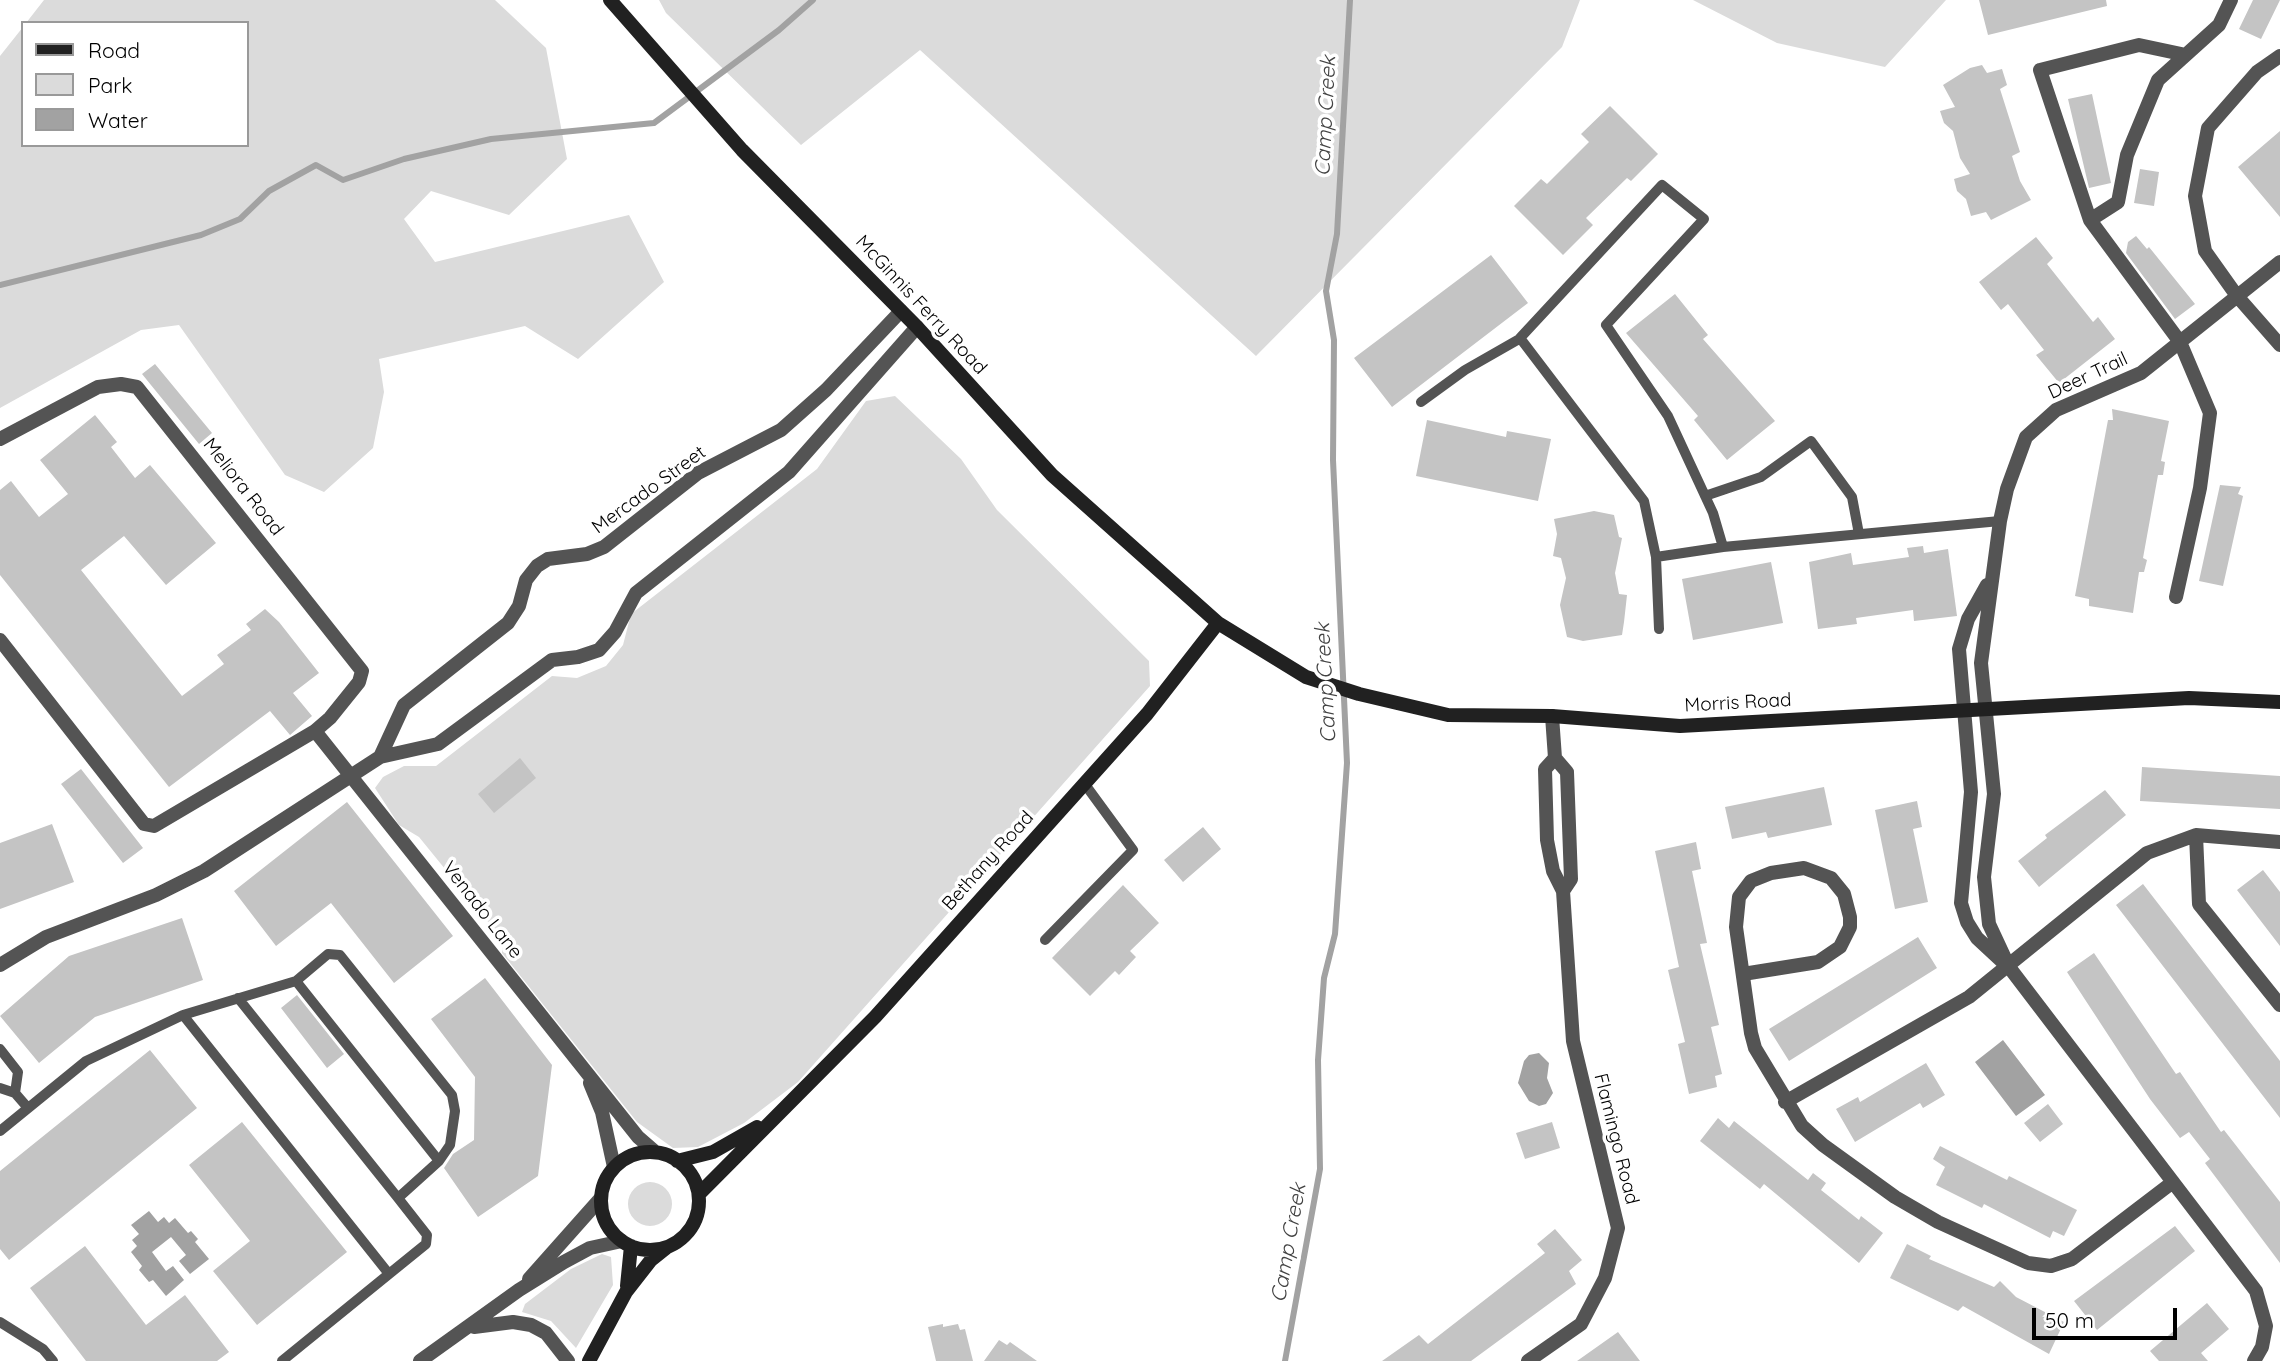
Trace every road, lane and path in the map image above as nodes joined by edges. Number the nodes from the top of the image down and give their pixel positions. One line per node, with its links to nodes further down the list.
1 (610, 0): 8 (street, McGinnis Ferry Road)
2 (2231, 0): 3 (street)
3 (2186, 55): 5 (street); 5 (street)
4 (2280, 56): 7 (street)
5 (2090, 220): 11 (street)
6 (2280, 262): 7 (street, Deer Trail)
7 (2237, 296): 11 (street, Deer Trail); 12 (street)
8 (901, 311): 9 (street, McGinnis Ferry Road); 30 (street, Mercado Street)
9 (917, 327): 22 (street, McGinnis Ferry Road); 30 (street, Mercado Street)
10 (1521, 338): 13 (lane); 15 (lane); 19 (lane)
11 (2180, 342): 16 (street, Deer Trail); 21 (street)
12 (2280, 345)
13 (1421, 402)
14 (0, 439): 29 (street, Meliora Road)
15 (1705, 496): 17 (lane); 18 (lane)
16 (2000, 521): 17 (lane); 20 (street, Deer Trail)
17 (1859, 534): 18 (lane)
18 (1723, 547): 19 (lane)
19 (1656, 557): 23 (lane)
20 (1993, 574): 26 (street, Deer Trail); 27 (street)
21 (2176, 597)
22 (1218, 623): 28 (street, Morris Road); 33 (street, Bethany Road)
23 (1659, 629)
24 (0, 640): 29 (street, Meliora Road)
25 (2280, 702): 26 (street, Morris Road)
26 (1985, 708): 27 (street, Morris Road); 41 (street, Deer Trail)
27 (1962, 709): 28 (street, Morris Road); 41 (street)
28 (1552, 716): 31 (street, Flamingo Road)
29 (314, 732): 32 (street)
30 (380, 757): 32 (street, Mercado Street)
31 (1555, 758): 34 (street, Flamingo Road); 35 (street, Flamingo Road)
32 (352, 777): 40 (street, Mercado Street); 48 (street, Venado Lane)
33 (1084, 783): 39 (lane); 53 (street, Bethany Road)
34 (1546, 814): 35 (street); 38 (street, Flamingo Road)
35 (1569, 814): 38 (street, Flamingo Road)
36 (2196, 835): 37 (street); 41 (street); 45 (street)
37 (2280, 842)
38 (1563, 891): 75 (street, Flamingo Road)
39 (1045, 940)
40 (0, 965)
41 (2009, 967): 51 (street); 59 (street)
42 (1743, 974): 42 (street); 51 (street)
43 (296, 981): 44 (lane); 56 (lane); 56 (lane)
44 (238, 998): 46 (lane); 61 (lane)
45 (2280, 1005)
46 (183, 1015): 52 (lane); 65 (lane)
47 (0, 1049): 50 (lane)
48 (582, 1066): 55 (street, Venado Lane); 58 (street, Venado Lane)
49 (0, 1088): 50 (lane)
50 (15, 1093): 52 (lane)
51 (1785, 1102): 59 (street)
52 (28, 1108): 54 (lane)
53 (777, 1116): 57 (street, Bethany Road); 60 (street, Bethany Road)
54 (0, 1131)
55 (653, 1150): 57 (street); 58 (street)
56 (439, 1161): 61 (lane)
57 (677, 1161): 60 (street)
58 (614, 1167): 62 (street)
59 (2173, 1182): 76 (street)
60 (699, 1194): 64 (street)
61 (398, 1198): 65 (lane)
62 (601, 1198): 63 (street); 66 (street)
63 (627, 1243): 64 (street); 66 (street); 67 (street)
64 (667, 1247): 67 (street)
65 (389, 1274): 71 (lane)
66 (519, 1290): 69 (street)
67 (626, 1292): 74 (street)
68 (0, 1322): 70 (lane)
69 (466, 1329): 72 (street); 73 (street)
70 (52, 1361)
71 (282, 1361)
72 (420, 1361)
73 (568, 1361)
74 (589, 1361)
75 (1528, 1361)
76 (2253, 1361)

